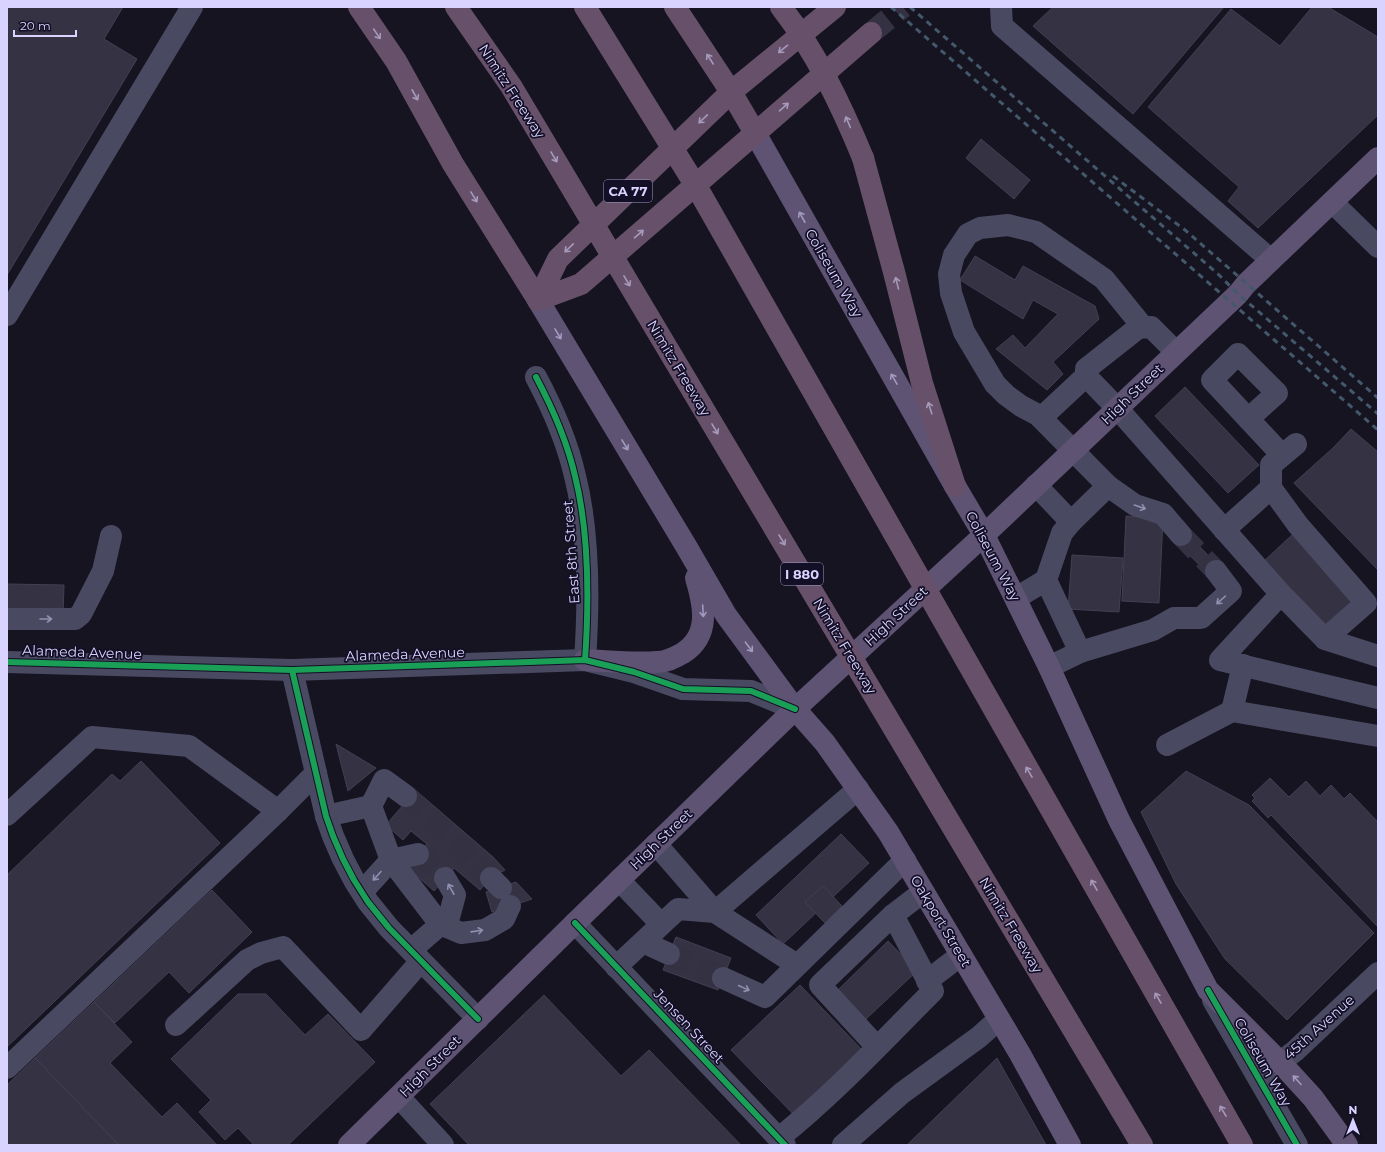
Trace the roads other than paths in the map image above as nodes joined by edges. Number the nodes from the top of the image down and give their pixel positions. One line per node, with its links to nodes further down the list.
1 (192, 7): 17 (street)
2 (359, 7): 16 (highway, one-way to 16)
3 (456, 7): 99 (highway, Nimitz Freeway / I 880, one-way to 99, bridge)
4 (585, 7): 100 (highway, one-way to 4, bridge)
5 (675, 7): 10 (highway, one-way to 5)
6 (781, 7): 27 (highway, one-way to 6, bridge)
7 (835, 7): 10 (highway, CA 77, one-way to 10)
8 (1001, 7): 15 (street)
9 (871, 33): 11 (highway, CA 77, one-way to 9)
10 (732, 92): 11 (highway); 16 (highway, CA 77, one-way to 16)
11 (755, 133): 16 (highway, CA 77, one-way to 11); 27 (main road, Coliseum Way, one-way to 11)
12 (1378, 158): 13 (main road, High Street)
13 (1332, 202): 14 (street); 15 (main road, High Street)
14 (1378, 247)
15 (1271, 260): 19 (main road, High Street)
16 (538, 300): 35 (main road, one-way to 35)
17 (7, 315)
18 (1143, 326): 19 (street); 20 (street); 23 (street)
19 (1176, 352): 22 (main road, High Street)
20 (1086, 376): 22 (street); 23 (street)
21 (536, 378): 44 (street, East 8th Street)
22 (1117, 408): 25 (main road, High Street); 31 (street)
23 (1041, 418): 25 (street)
24 (1248, 419): 29 (street)
25 (1074, 450): 26 (main road, High Street); 28 (street)
26 (1036, 485): 30 (street); 32 (main road, High Street)
27 (955, 486): 32 (main road, Coliseum Way)
28 (1108, 486): 30 (street); 33 (street, one-way to 33)
29 (1271, 488): 31 (street); 41 (street)
30 (1071, 522): 37 (street)
31 (1224, 530): 38 (street)
32 (984, 535): 39 (main road, Coliseum Way); 50 (main road, High Street)
33 (1181, 535)
34 (111, 536): 40 (street, one-way to 34)
35 (686, 546): 44 (main road, one-way to 44); 50 (main road, Oakport Street, one-way to 50)
36 (1216, 571): 42 (street, one-way to 42)
37 (1046, 580): 39 (street); 42 (street)
38 (1281, 594): 41 (street); 46 (street)
39 (1016, 598): 47 (main road, Coliseum Way)
40 (7, 619)
41 (1325, 639): 43 (street)
42 (1080, 652): 47 (street)
43 (1377, 654)
44 (585, 660): 48 (street, Alameda Avenue); 50 (street, Alameda Avenue)
45 (7, 662): 48 (street, Alameda Avenue)
46 (1243, 665): 49 (street); 51 (street)
47 (1049, 667): 84 (main road, Coliseum Way)
48 (292, 670): 54 (street)
49 (1378, 698)
50 (796, 709): 55 (main road, Oakport Street); 61 (main road, High Street)
51 (1232, 711): 52 (street); 53 (street)
52 (1378, 736)
53 (1167, 745)
54 (316, 773): 58 (street); 60 (street)
55 (858, 790): 64 (main road, Oakport Street); 70 (street)
56 (406, 796): 57 (street)
57 (371, 806): 60 (street); 63 (street)
58 (278, 811): 59 (street); 90 (street)
59 (7, 815)
60 (326, 816): 68 (street)
61 (656, 844): 66 (main road, High Street); 70 (street)
62 (418, 854): 63 (street)
63 (391, 860): 68 (street, one-way to 68); 73 (street)
64 (905, 860): 69 (main road, Oakport Street); 79 (street)
65 (445, 878): 73 (street, one-way to 65)
66 (619, 880): 72 (main road, High Street); 74 (street)
67 (501, 890): 73 (street, one-way to 67)
68 (362, 892): 77 (street)
69 (923, 892): 71 (street); 78 (main road, Oakport Street)
70 (715, 912): 74 (street); 79 (street)
71 (892, 915): 83 (street); 88 (street)
72 (575, 923): 80 (street, Jensen Street); 85 (main road, High Street)
73 (440, 924): 77 (street)
74 (661, 924): 75 (street)
75 (643, 942): 76 (street); 80 (street)
76 (669, 954)
77 (416, 955): 85 (street); 87 (street)
78 (961, 955): 83 (street); 86 (main road, Oakport Street)
79 (797, 965): 82 (street, one-way to 79)
80 (616, 967): 94 (street, Jensen Street)
81 (1378, 973): 89 (street, 45th Avenue)
82 (723, 978)
83 (927, 981): 88 (street)
84 (1208, 990): 89 (main road, Coliseum Way); 91 (street, Coliseum Way)
85 (478, 1019): 92 (main road, High Street)
86 (999, 1019): 97 (street); 98 (main road, Oakport Street)
87 (176, 1025)
88 (877, 1047): 94 (street)
89 (1280, 1062): 91 (street, 45th Avenue); 93 (main road, Coliseum Way, one-way to 89)
90 (7, 1068)
91 (1259, 1079): 101 (street, Coliseum Way)
92 (399, 1097): 95 (main road, High Street); 96 (street)
93 (1313, 1098): 102 (main road); 103 (street, Coliseum Way)
94 (782, 1142)
95 (349, 1145)
96 (443, 1145)
97 (843, 1145)
98 (1070, 1145)
99 (1142, 1145)
100 (1242, 1145)
101 (1297, 1145)
102 (1347, 1145)
103 (1358, 1145)

